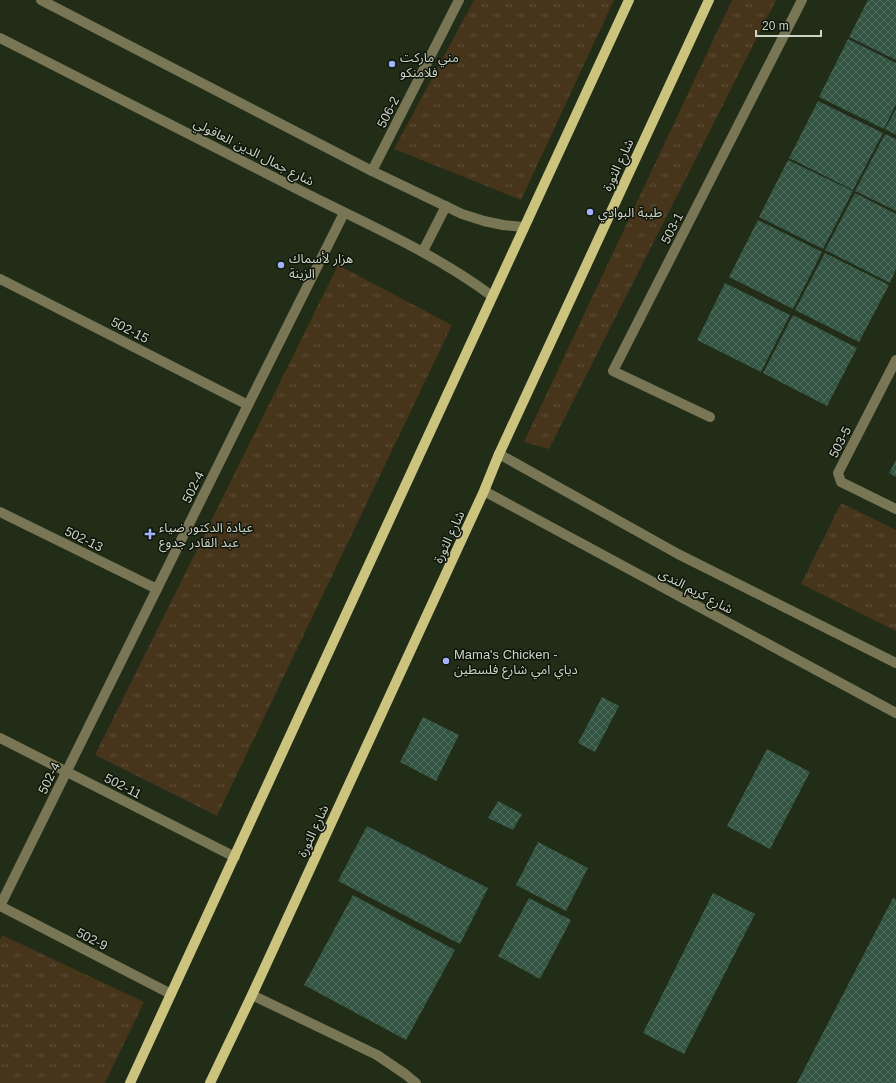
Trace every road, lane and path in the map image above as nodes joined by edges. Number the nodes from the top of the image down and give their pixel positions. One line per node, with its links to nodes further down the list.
1 (41, 0): 7 (street)
2 (459, 0): 7 (street, 506-2)
3 (629, 0): 10 (main road)
4 (709, 0): 17 (main road, شارع الثورة)
5 (802, 0): 16 (street, 503-1)
6 (0, 38): 9 (street, شارع جمال الدين العاقولي)
7 (372, 171): 8 (street)
8 (446, 206): 10 (street); 11 (street)
9 (344, 213): 11 (street, شارع جمال الدين العاقولي); 15 (street, 502-4)
10 (523, 227): 13 (main road)
11 (423, 252): 13 (street, شارع جمال الدين العاقولي)
12 (0, 279): 15 (street, 502-15)
13 (492, 296): 26 (main road)
14 (896, 360): 19 (street, 503-5)
15 (248, 405): 21 (street, 502-4)
16 (710, 417)
17 (499, 454): 18 (main road, شارع الثورة); 22 (street, شارع كريم الندى)
18 (484, 491): 23 (street, شارع كريم الندى); 29 (main road, شارع الثورة)
19 (896, 509)
20 (0, 512): 21 (street, 502-13)
21 (157, 589): 25 (street, 502-4)
22 (896, 663)
23 (896, 713)
24 (0, 738): 25 (street, 502-11)
25 (66, 772): 26 (street, 502-11); 27 (street, 502-4)
26 (234, 857): 28 (main road)
27 (0, 906): 28 (street, 502-9)
28 (171, 994): 30 (main road)
29 (252, 995): 31 (main road, شارع الثورة); 32 (street)
30 (130, 1083)
31 (210, 1083)
32 (416, 1083)

